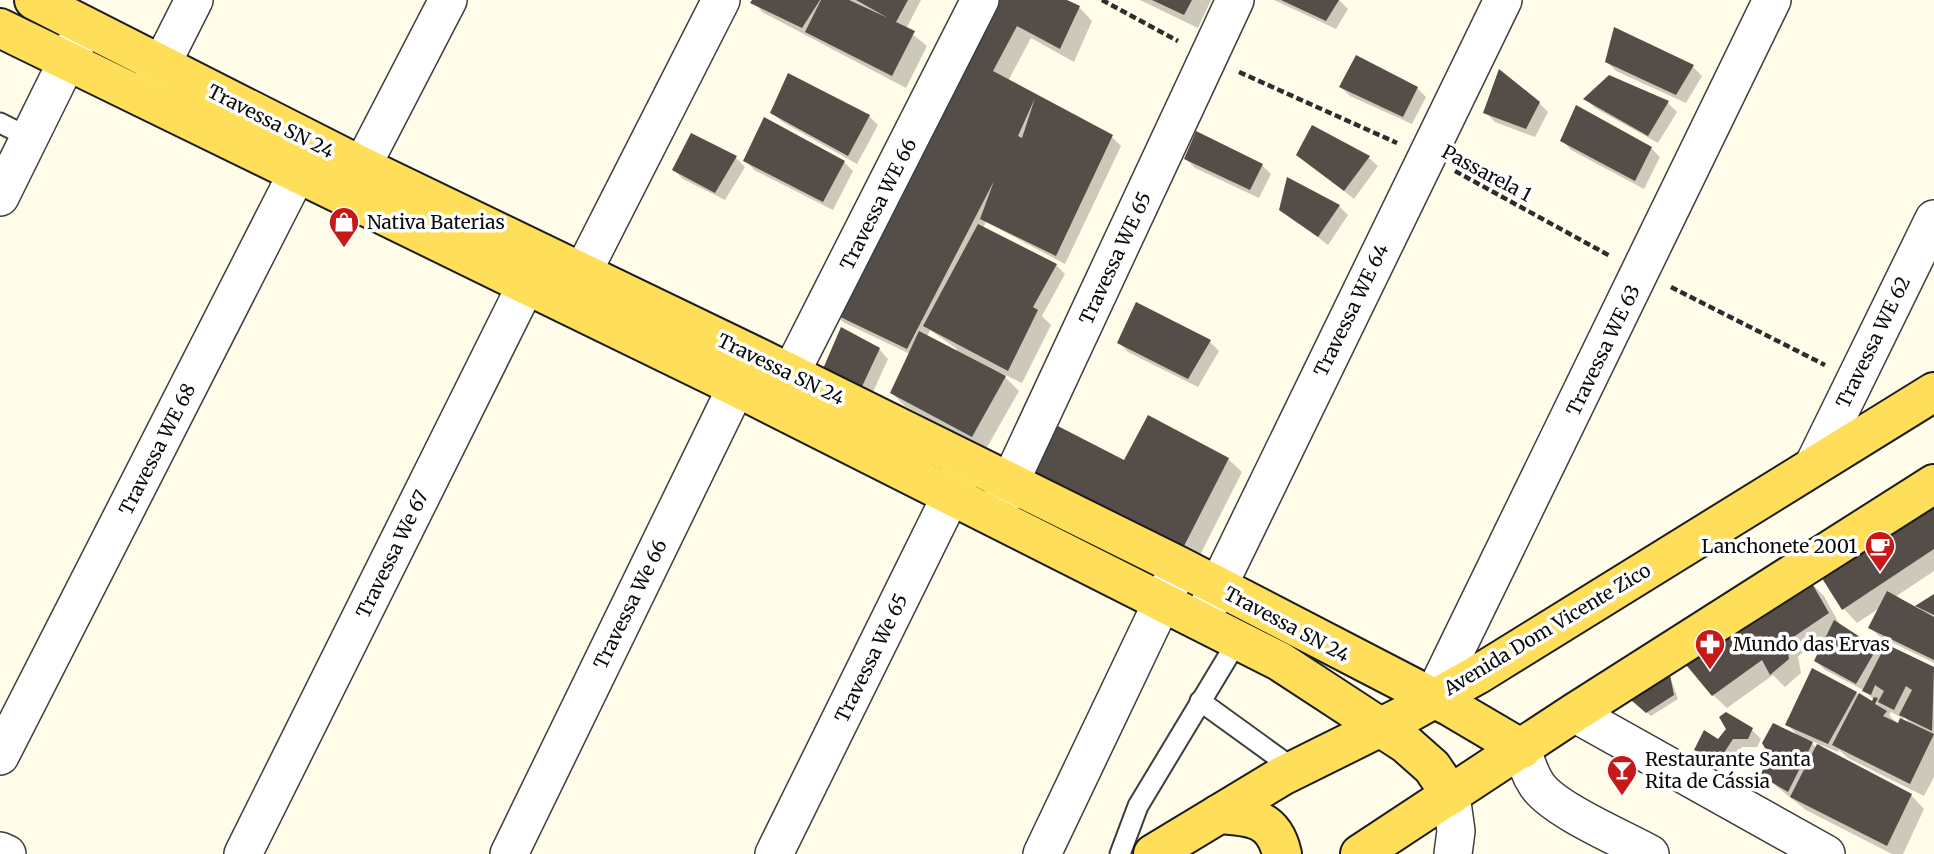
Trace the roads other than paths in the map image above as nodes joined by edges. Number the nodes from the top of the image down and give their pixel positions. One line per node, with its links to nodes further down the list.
1 (34, 0): 9 (main road, Travessa SN 24)
2 (194, 0): 12 (street)
3 (448, 0): 15 (street)
4 (721, 0): 19 (street)
5 (980, 0): 21 (street, Travessa WE 66)
6 (1235, 0): 26 (street, Travessa WE 65)
7 (1503, 0): 29 (street, Travessa WE 64)
8 (1772, 0): 31 (street, Travessa WE 63)
9 (85, 26): 11 (street); 12 (main road, Travessa SN 24)
10 (0, 27): 11 (main road, Travessa SN 24)
11 (69, 61): 12 (main road, Travessa SN 24); 13 (street)
12 (153, 81): 14 (main road, Travessa SN 24)
13 (15, 131): 16 (street)
14 (305, 158): 15 (main road, Travessa SN 24); 36 (street, Travessa WE 68)
15 (354, 182): 18 (main road, Travessa SN 24)
16 (0, 197)
17 (1934, 219): 23 (street, Travessa WE 62)
18 (533, 271): 19 (main road, Travessa SN 24); 42 (street, Travessa We 67)
19 (573, 289): 20 (main road, Travessa SN 24)
20 (744, 371): 21 (main road, Travessa SN 24); 43 (street, Travessa We 66)
21 (782, 390): 24 (main road, Travessa SN 24)
22 (1934, 392): 23 (main road, Avenida Dom Vicente Zico)
23 (1813, 466): 31 (main road, Avenida Dom Vicente Zico)
24 (960, 478): 26 (main road, Travessa SN 24); 44 (street, Travessa We 65)
25 (1934, 484): 33 (main road)
26 (1002, 499): 27 (main road, Travessa SN 24); 28 (main road, Travessa SN 24)
27 (1179, 566): 28 (street); 29 (main road, Travessa SN 24)
28 (1163, 601): 29 (main road, Travessa SN 24); 45 (street)
29 (1209, 604): 30 (main road, Travessa SN 24); 31 (main road, Travessa SN 24)
30 (1238, 640): 32 (lane); 34 (main road, Travessa SN 24)
31 (1432, 699): 34 (main road, Avenida Dom Vicente Zico); 35 (main road, Travessa SN 24)
32 (1200, 701): 37 (lane); 46 (lane)
33 (1574, 713): 35 (main road); 52 (street)
34 (1381, 726): 37 (main road, Avenida Dom Vicente Zico); 38 (main road, Travessa SN 24)
35 (1522, 748): 38 (main road); 51 (street)
36 (0, 757)
37 (1294, 769): 39 (main road, Avenida Dom Vicente Zico)
38 (1451, 795): 49 (main road); 50 (street)
39 (1219, 814): 47 (main road, Avenida Dom Vicente Zico); 48 (main road)
40 (0, 851): 41 (street)
41 (7, 854)
42 (243, 854)
43 (509, 854)
44 (774, 854)
45 (1042, 854)
46 (1120, 854)
47 (1153, 854)
48 (1282, 854)
49 (1360, 854)
50 (1453, 854)
51 (1650, 854)
52 (1826, 854)

